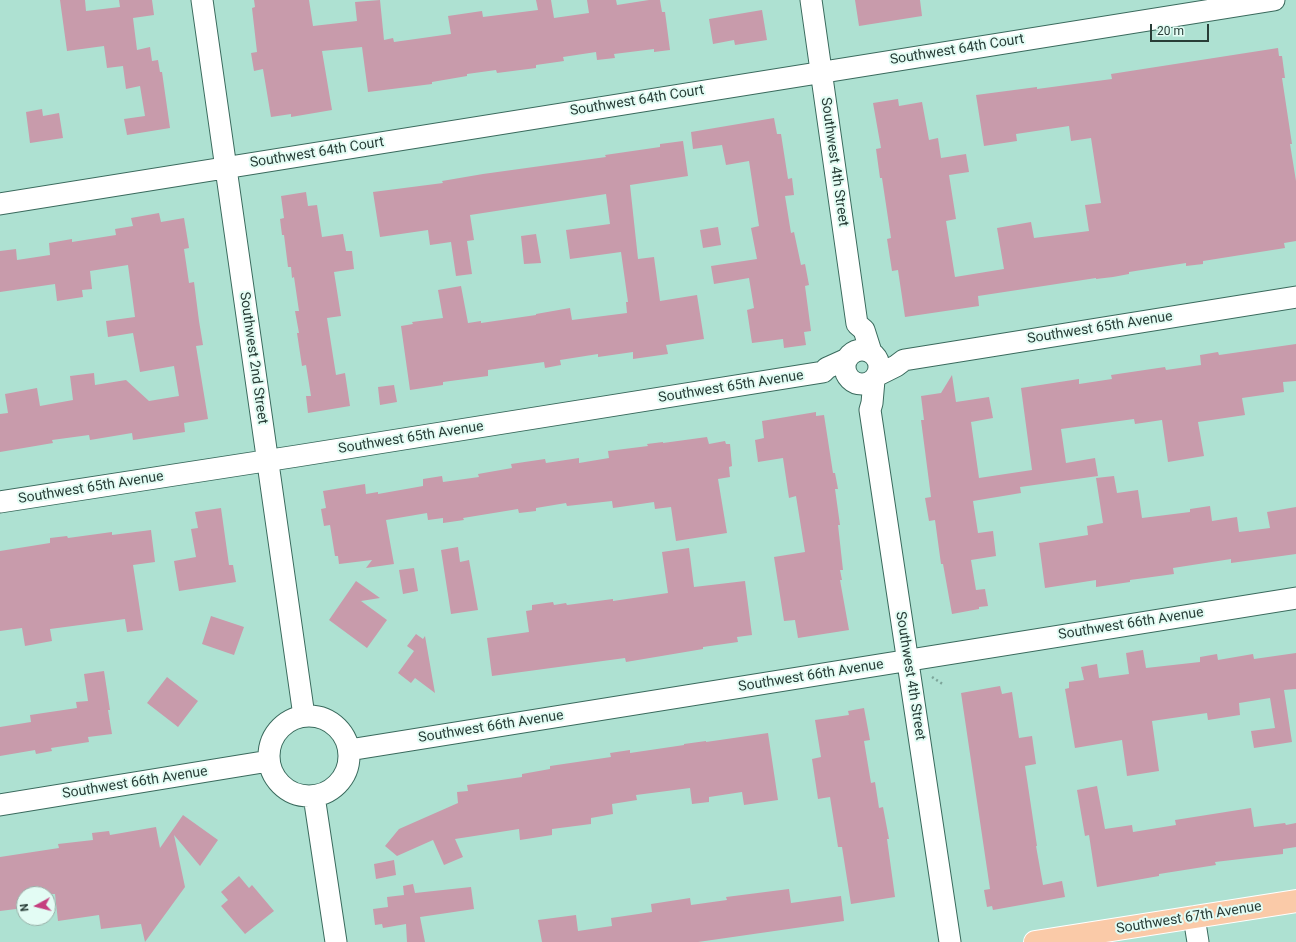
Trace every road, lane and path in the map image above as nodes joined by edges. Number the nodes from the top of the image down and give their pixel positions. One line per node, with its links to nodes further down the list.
1 (202, 0): 5 (street, Southwest 2nd Street)
2 (811, 0): 4 (street, Southwest 4th Street)
3 (1274, 0): 4 (street, Southwest 64th Court)
4 (821, 72): 5 (street, Southwest 64th Court); 8 (street, Southwest 4th Street)
5 (227, 167): 6 (street, Southwest 64th Court); 16 (street, Southwest 2nd Street)
6 (0, 204)
7 (1296, 297): 11 (street, Southwest 65th Avenue)
8 (857, 324): 9 (street, Southwest 4th Street); 10 (street, Southwest 4th Street)
9 (872, 353): 10 (street); 11 (street, Southwest 65th Avenue); 13 (street, Southwest 4th Street)
10 (848, 357): 12 (street, Southwest 65th Avenue); 14 (street, Southwest 4th Street)
11 (904, 360): 13 (street, Southwest 65th Avenue)
12 (823, 372): 14 (street, Southwest 65th Avenue); 16 (street, Southwest 65th Avenue)
13 (876, 378): 14 (street); 15 (street, Southwest 4th Street)
14 (852, 381): 15 (street, Southwest 4th Street)
15 (870, 410): 19 (street, Southwest 4th Street)
16 (268, 461): 17 (street, Southwest 65th Avenue); 22 (street, Southwest 2nd Street)
17 (0, 502)
18 (1296, 598): 19 (street, Southwest 66th Avenue)
19 (907, 660): 23 (street, Southwest 66th Avenue); 30 (street, Southwest 4th Street)
20 (929, 674): 21 (path)
21 (944, 685)
22 (304, 716): 23 (street); 24 (street)
23 (349, 750): 25 (street)
24 (269, 761): 25 (street); 26 (street, Southwest 66th Avenue)
25 (314, 796): 29 (street)
26 (0, 805)
27 (1296, 901): 28 (main road, Southwest 67th Avenue)
28 (1194, 917): 31 (main road, Southwest 67th Avenue); 32 (street)
29 (336, 942)
30 (950, 942)
31 (1035, 942)
32 (1198, 942)

